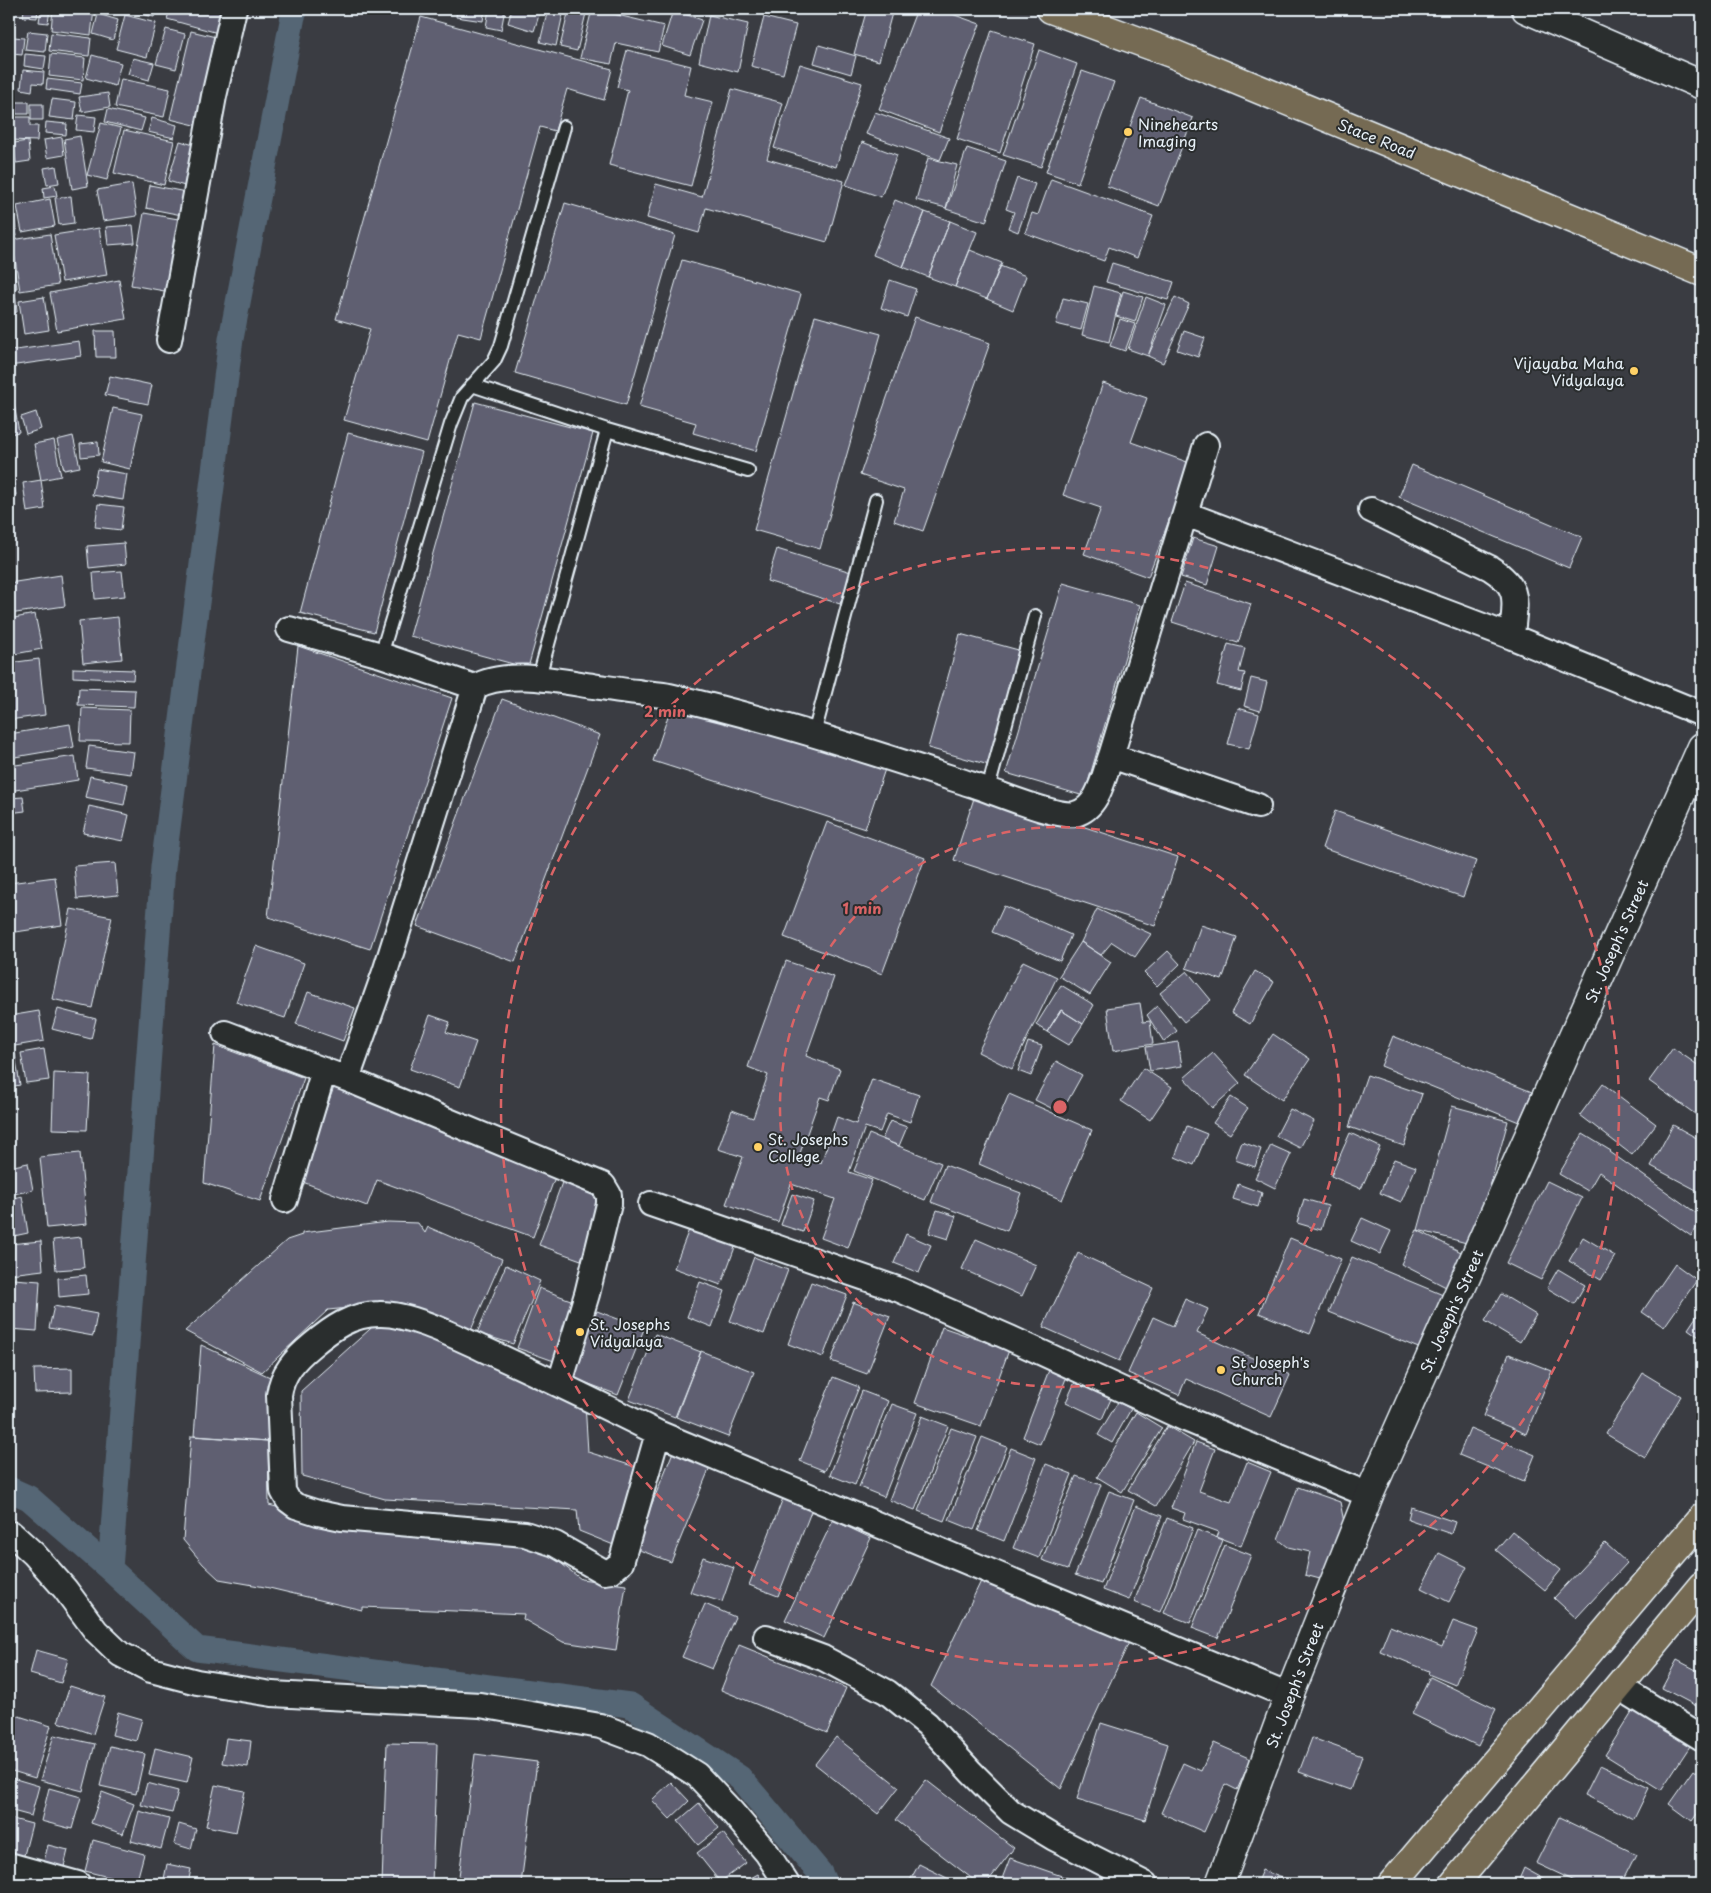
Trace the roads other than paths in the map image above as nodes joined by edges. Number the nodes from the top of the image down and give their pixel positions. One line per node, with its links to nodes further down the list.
1 (234, 9): 7 (street)
2 (1051, 9): 6 (main road, Stace Road)
3 (1526, 9): 4 (main road)
4 (1702, 85)
5 (564, 127): 8 (lane)
6 (1702, 272)
7 (169, 340)
8 (472, 385): 9 (lane); 18 (lane)
9 (607, 430): 11 (lane); 19 (lane)
10 (1206, 445): 14 (street)
11 (748, 472)
12 (876, 500): 22 (lane)
13 (1371, 510): 17 (street)
14 (1186, 514): 17 (street); 24 (street)
15 (1035, 616): 25 (lane)
16 (289, 629): 18 (street)
17 (1512, 637): 21 (street)
18 (381, 655): 20 (street)
19 (539, 677): 20 (street); 22 (street)
20 (475, 687): 29 (street)
21 (1702, 714)
22 (814, 734): 25 (street)
23 (1702, 747): 34 (main road, St. Joseph's Street)
24 (1112, 756): 25 (street); 26 (street)
25 (988, 789)
26 (1258, 806)
27 (225, 1033): 28 (street)
28 (324, 1070): 29 (street); 30 (street)
29 (347, 1079): 32 (street)
30 (285, 1200)
31 (651, 1204): 34 (street)
32 (564, 1386): 33 (street); 33 (street)
33 (658, 1433): 40 (street)
34 (1369, 1495): 40 (main road, St. Joseph's Street)
35 (1702, 1518): 47 (main road)
36 (9, 1534): 44 (street)
37 (1702, 1586): 39 (main road)
38 (766, 1637): 45 (street)
39 (1619, 1687): 41 (street); 48 (main road)
40 (1289, 1696): 46 (main road, St. Joseph's Street)
41 (1702, 1738)
42 (9, 1865): 43 (street)
43 (78, 1884)
44 (787, 1884)
45 (1144, 1884)
46 (1220, 1884)
47 (1392, 1884)
48 (1454, 1884)

